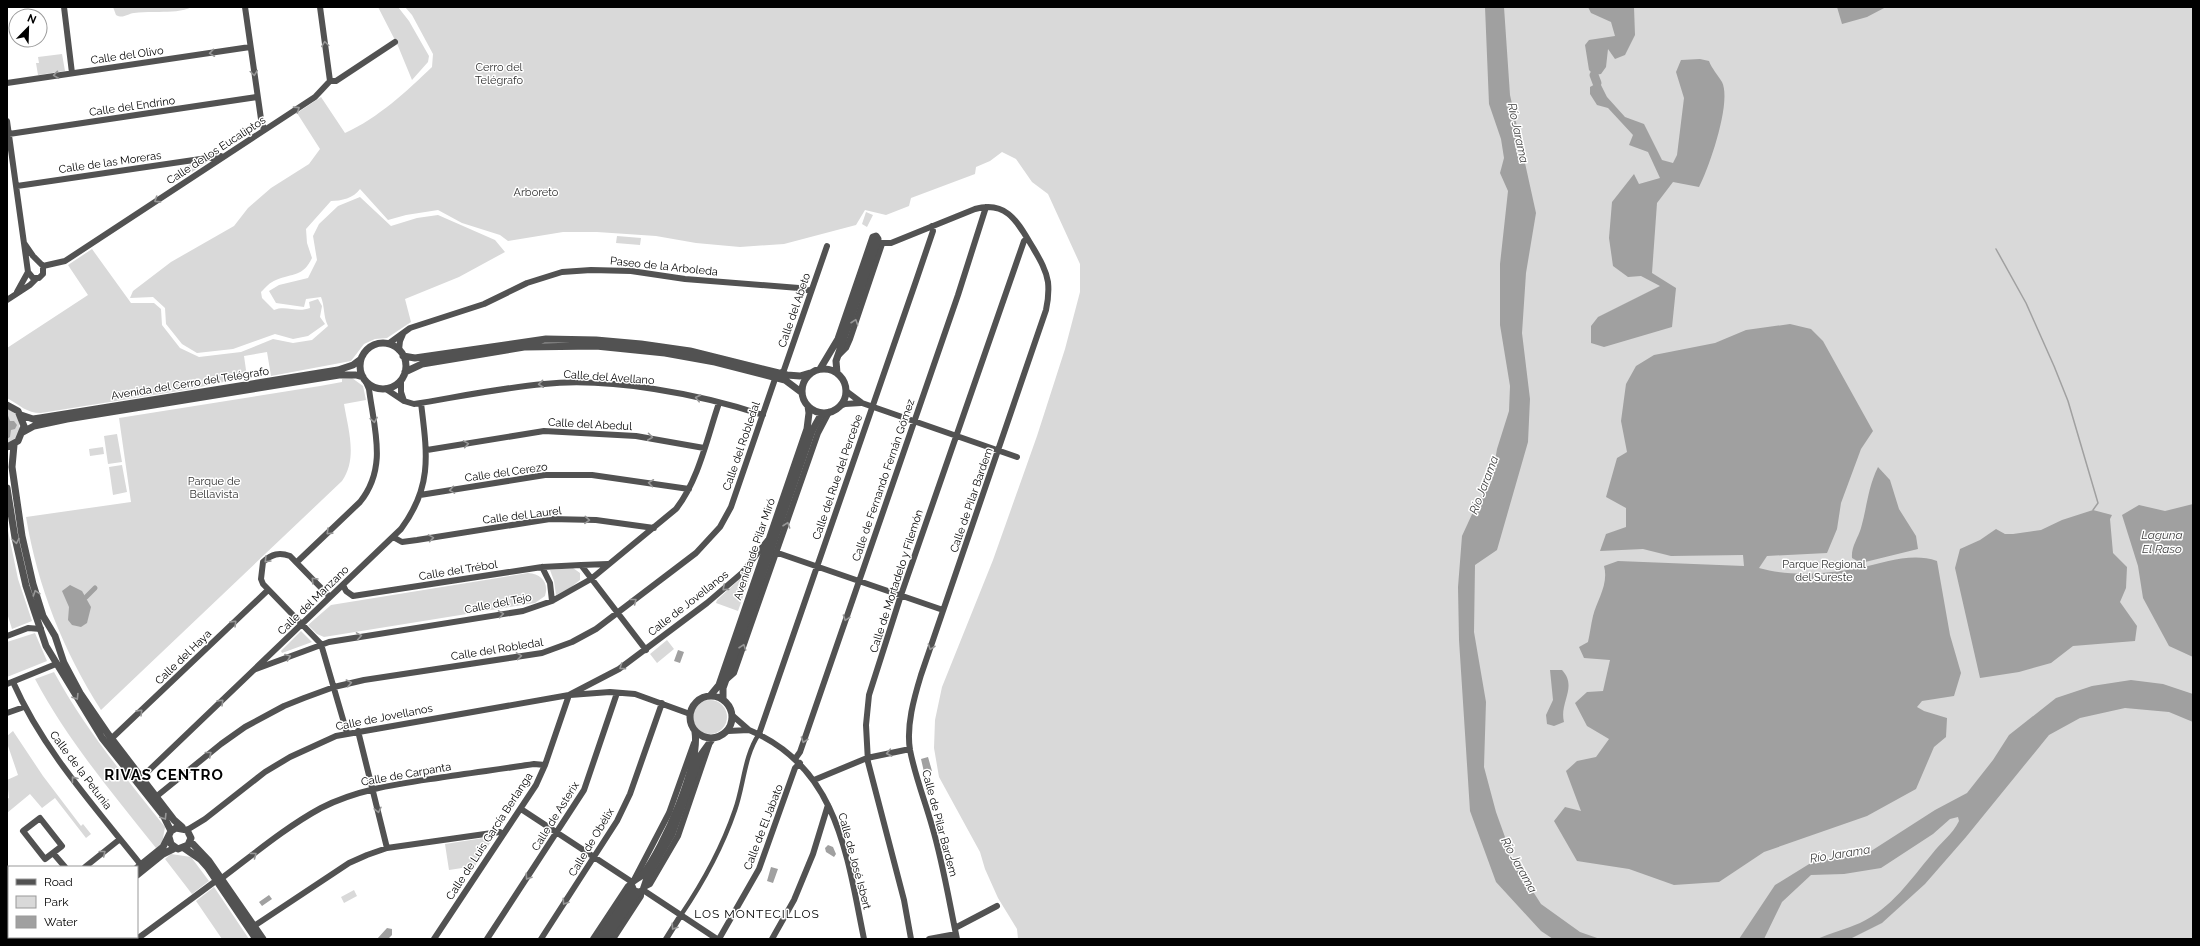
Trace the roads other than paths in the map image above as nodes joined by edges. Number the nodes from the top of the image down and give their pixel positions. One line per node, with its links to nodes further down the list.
1 (64, 7): 6 (street)
2 (245, 7): 5 (street)
3 (320, 7): 7 (street, one-way to 3)
4 (395, 42): 7 (street, Calle de los Eucaliptos)
5 (250, 47): 6 (street, Calle del Olivo, one-way to 6); 9 (street, one-way to 9)
6 (72, 73): 8 (street, Calle del Olivo, one-way to 8)
7 (330, 82): 11 (street, Calle de los Eucaliptos, one-way to 7)
8 (7, 83)
9 (258, 97): 11 (street); 12 (street, Calle del Endrino)
10 (7, 121): 12 (street)
11 (264, 130): 13 (street, Calle de los Eucaliptos)
12 (9, 134): 16 (street)
13 (224, 156): 14 (street, Calle de las Moreras); 15 (street, Calle de los Eucaliptos)
14 (206, 158): 15 (street); 16 (street, Calle de las Moreras)
15 (211, 164): 23 (street, Calle de los Eucaliptos, one-way to 23)
16 (17, 186): 20 (street)
17 (986, 207): 18 (street); 19 (street, Calle de Pilar Bardem); 54 (street, Calle de Fernando Fernán Gómez)
18 (932, 226): 21 (street); 50 (street, Calle del Rue del Percebe)
19 (1027, 238): 56 (street, Calle de Mortadelo y Filemón); 60 (street, Calle de Pilar Bardem)
20 (24, 243): 23 (street); 24 (street)
21 (879, 244): 33 (street); 36 (street, one-way to 21)
22 (827, 246): 26 (street, Calle del Abeto)
23 (42, 265): 24 (street); 25 (street)
24 (28, 270): 25 (street); 27 (street)
25 (36, 279): 27 (street)
26 (811, 291): 29 (street, Paseo de la Arboleda); 37 (street, Calle del Abeto)
27 (16, 294): 28 (street)
28 (7, 300)
29 (405, 331): 30 (street, Paseo de la Arboleda); 31 (street)
30 (388, 344): 31 (street); 32 (street)
31 (401, 353): 34 (street); 37 (street)
32 (361, 359): 38 (street); 52 (street, Avenida del Cerro del Telégrafo)
33 (820, 369): 35 (street); 36 (street)
34 (405, 372): 37 (street); 39 (street)
35 (810, 373): 37 (street); 42 (street)
36 (836, 373): 41 (street)
37 (780, 375): 42 (street); 53 (street, Calle del Robledal)
38 (364, 379): 40 (street); 55 (street, Avenida del Cerro del Telégrafo); 69 (street, one-way to 69)
39 (400, 381): 40 (street); 43 (street)
40 (386, 389): 43 (street, Calle del Avellano)
41 (846, 390): 46 (street); 49 (street)
42 (802, 392): 48 (street)
43 (404, 401): 44 (street, Calle del Avellano)
44 (421, 403): 45 (street, Calle del Avellano, one-way to 44); 59 (street, Calle del Manzano)
45 (720, 403): 53 (street, Calle del Avellano); 58 (street, Calle del Tejo)
46 (862, 403): 49 (street); 50 (street)
47 (7, 405): 52 (street)
48 (808, 406): 51 (street); 67 (street, Avenida de Pilar Miró)
49 (840, 406): 51 (street)
50 (872, 406): 54 (street); 72 (street, Calle del Rue del Percebe)
51 (825, 412): 68 (street, Avenida de Pilar Miró, one-way to 51)
52 (21, 415): 55 (street)
53 (763, 415): 82 (street, Calle del Robledal, one-way to 53)
54 (914, 421): 56 (street); 75 (street, Calle de Fernando Fernán Gómez)
55 (23, 432): 57 (street)
56 (956, 436): 60 (street); 78 (street, Calle de Mortadelo y Filemón)
57 (11, 446): 84 (street, one-way to 57)
58 (704, 448): 59 (street, Calle del Abedul, one-way to 58); 63 (street, Calle del Tejo)
59 (427, 450): 64 (street, Calle del Manzano)
60 (998, 450): 61 (street); 81 (street, Calle de Pilar Bardem)
61 (1018, 457)
62 (7, 488): 85 (street, one-way to 85)
63 (689, 489): 64 (street, Calle del Cerezo, one-way to 64); 65 (street, Calle del Tejo)
64 (420, 495): 66 (street, Calle del Manzano)
65 (654, 528): 66 (street, Calle del Laurel, one-way to 65); 70 (street, Calle del Tejo)
66 (393, 537): 76 (street, Calle del Manzano)
67 (769, 538): 88 (street, Calle de Jovellanos, one-way to 88); 98 (street, Avenida de Pilar Miró)
68 (774, 551): 72 (street); 99 (street, Avenida de Pilar Miró, one-way to 68)
69 (297, 562): 77 (street, one-way to 77); 79 (street, one-way to 69)
70 (608, 564): 71 (street, Calle del Trébol); 74 (street, Calle del Tejo)
71 (581, 565): 73 (street, Calle del Trébol); 74 (street)
72 (817, 566): 75 (street); 109 (street, Calle del Rue del Percebe)
73 (542, 567): 76 (street, Calle del Trébol); 80 (street)
74 (591, 579): 80 (street, Calle del Tejo); 82 (street)
75 (859, 581): 78 (street); 115 (street, Calle de Fernando Fernán Gómez, one-way to 115)
76 (343, 585): 79 (street, Calle del Manzano)
77 (268, 590): 83 (street); 111 (street, Calle del Haya, one-way to 77)
78 (901, 595): 81 (street); 114 (street, Calle de Mortadelo y Filemón)
79 (330, 597): 83 (street, Calle del Manzano)
80 (552, 601): 87 (street, Calle del Tejo, one-way to 80)
81 (943, 610): 113 (street, Calle de Pilar Bardem, one-way to 113)
82 (618, 613): 88 (street); 94 (street, Calle del Robledal, one-way to 82)
83 (302, 624): 87 (street); 91 (street, Calle del Manzano)
84 (50, 629): 85 (street); 89 (street)
85 (41, 630): 86 (street); 90 (street)
86 (7, 636)
87 (321, 644): 91 (street, Calle del Tejo, one-way to 87); 94 (street)
88 (646, 650): 93 (street, Calle de Jovellanos, one-way to 93)
89 (63, 659): 90 (street); 111 (street)
90 (55, 661): 92 (street); 128 (street, one-way to 128)
91 (256, 669): 117 (street, Calle del Manzano, one-way to 91)
92 (10, 683): 101 (street, Calle de la Petunia)
93 (588, 685): 95 (street); 97 (street, Calle de Jovellanos)
94 (334, 687): 108 (street); 120 (street, Calle del Robledal, one-way to 94)
95 (589, 693): 96 (street); 97 (street)
96 (617, 693): 100 (street); 127 (street, Calle de Asterix)
97 (569, 695): 106 (street, Calle de Jovellanos); 116 (street, Calle de Luis García Berlanga)
98 (710, 696): 99 (street); 103 (street)
99 (723, 699): 104 (street)
100 (662, 703): 103 (street); 135 (street, Calle de Obélix)
101 (24, 707): 102 (street); 130 (street, Calle de la Petunia, one-way to 101)
102 (7, 713)
103 (690, 714): 110 (street)
104 (733, 716): 105 (street, Calle de José Isbert); 107 (street)
105 (749, 730): 107 (street, Calle de José Isbert); 109 (street, Calle de José Isbert)
106 (358, 731): 108 (street, Calle de Jovellanos); 119 (street)
107 (728, 731): 112 (street)
108 (346, 734): 126 (street, Calle de Jovellanos)
109 (759, 734): 115 (street, Calle de José Isbert); 143 (street)
110 (696, 735): 112 (street); 141 (street)
111 (111, 738): 117 (street)
112 (711, 741): 141 (street)
113 (910, 749): 114 (street, one-way to 114); 145 (street, Calle de Pilar Bardem)
114 (867, 758): 118 (street); 160 (street, Calle de Mortadelo y Filemón)
115 (797, 761): 118 (street, Calle de José Isbert); 157 (street, Calle de El Jabato)
116 (545, 765): 119 (street, Calle de Carpanta); 122 (street, Calle de Luis García Berlanga)
117 (142, 777): 120 (street)
118 (814, 780): 121 (street, Calle de José Isbert)
119 (373, 789): 133 (street, one-way to 133); 140 (street, Calle de Carpanta, one-way to 119)
120 (157, 796): 126 (street)
121 (828, 805): 123 (street, Calle de José Isbert); 124 (street)
122 (521, 809): 127 (street); 129 (street, Calle de Luis García Berlanga)
123 (834, 820): 124 (street); 125 (street); 159 (street, Calle de José Isbert)
124 (824, 823): 125 (street)
125 (821, 831): 158 (street)
126 (188, 833): 128 (street); 132 (street); 140 (street)
127 (558, 833): 135 (street); 150 (street, Calle de Asterix, one-way to 150)
128 (170, 834): 131 (street); 138 (street)
129 (503, 835): 133 (street); 149 (street, Calle de Luis García Berlanga)
130 (120, 839): 137 (street, one-way to 130); 138 (street, Calle de la Petunia)
131 (175, 848): 132 (street); 139 (street)
132 (184, 848): 140 (street)
133 (387, 848): 144 (street)
134 (53, 853): 134 (street); 136 (street)
135 (595, 858): 141 (street); 151 (street, Calle de Obélix, one-way to 151)
136 (64, 866)
137 (86, 866)
138 (139, 867)
139 (138, 873)
140 (219, 879): 144 (street); 146 (street, Calle de Carpanta); 147 (street)
141 (638, 886): 143 (street); 152 (street); 153 (street); 154 (street); 155 (street)
142 (997, 906): 145 (street)
143 (681, 915): 156 (street, one-way to 156); 157 (street)
144 (254, 926): 148 (street)
145 (956, 934): 161 (street)
146 (137, 939)
147 (256, 939)
148 (263, 939)
149 (434, 939)
150 (487, 939)
151 (541, 939)
152 (593, 939)
153 (600, 939)
154 (606, 939)
155 (613, 939)
156 (666, 939)
157 (718, 939)
158 (772, 939)
159 (864, 939)
160 (911, 939)
161 (929, 939)

